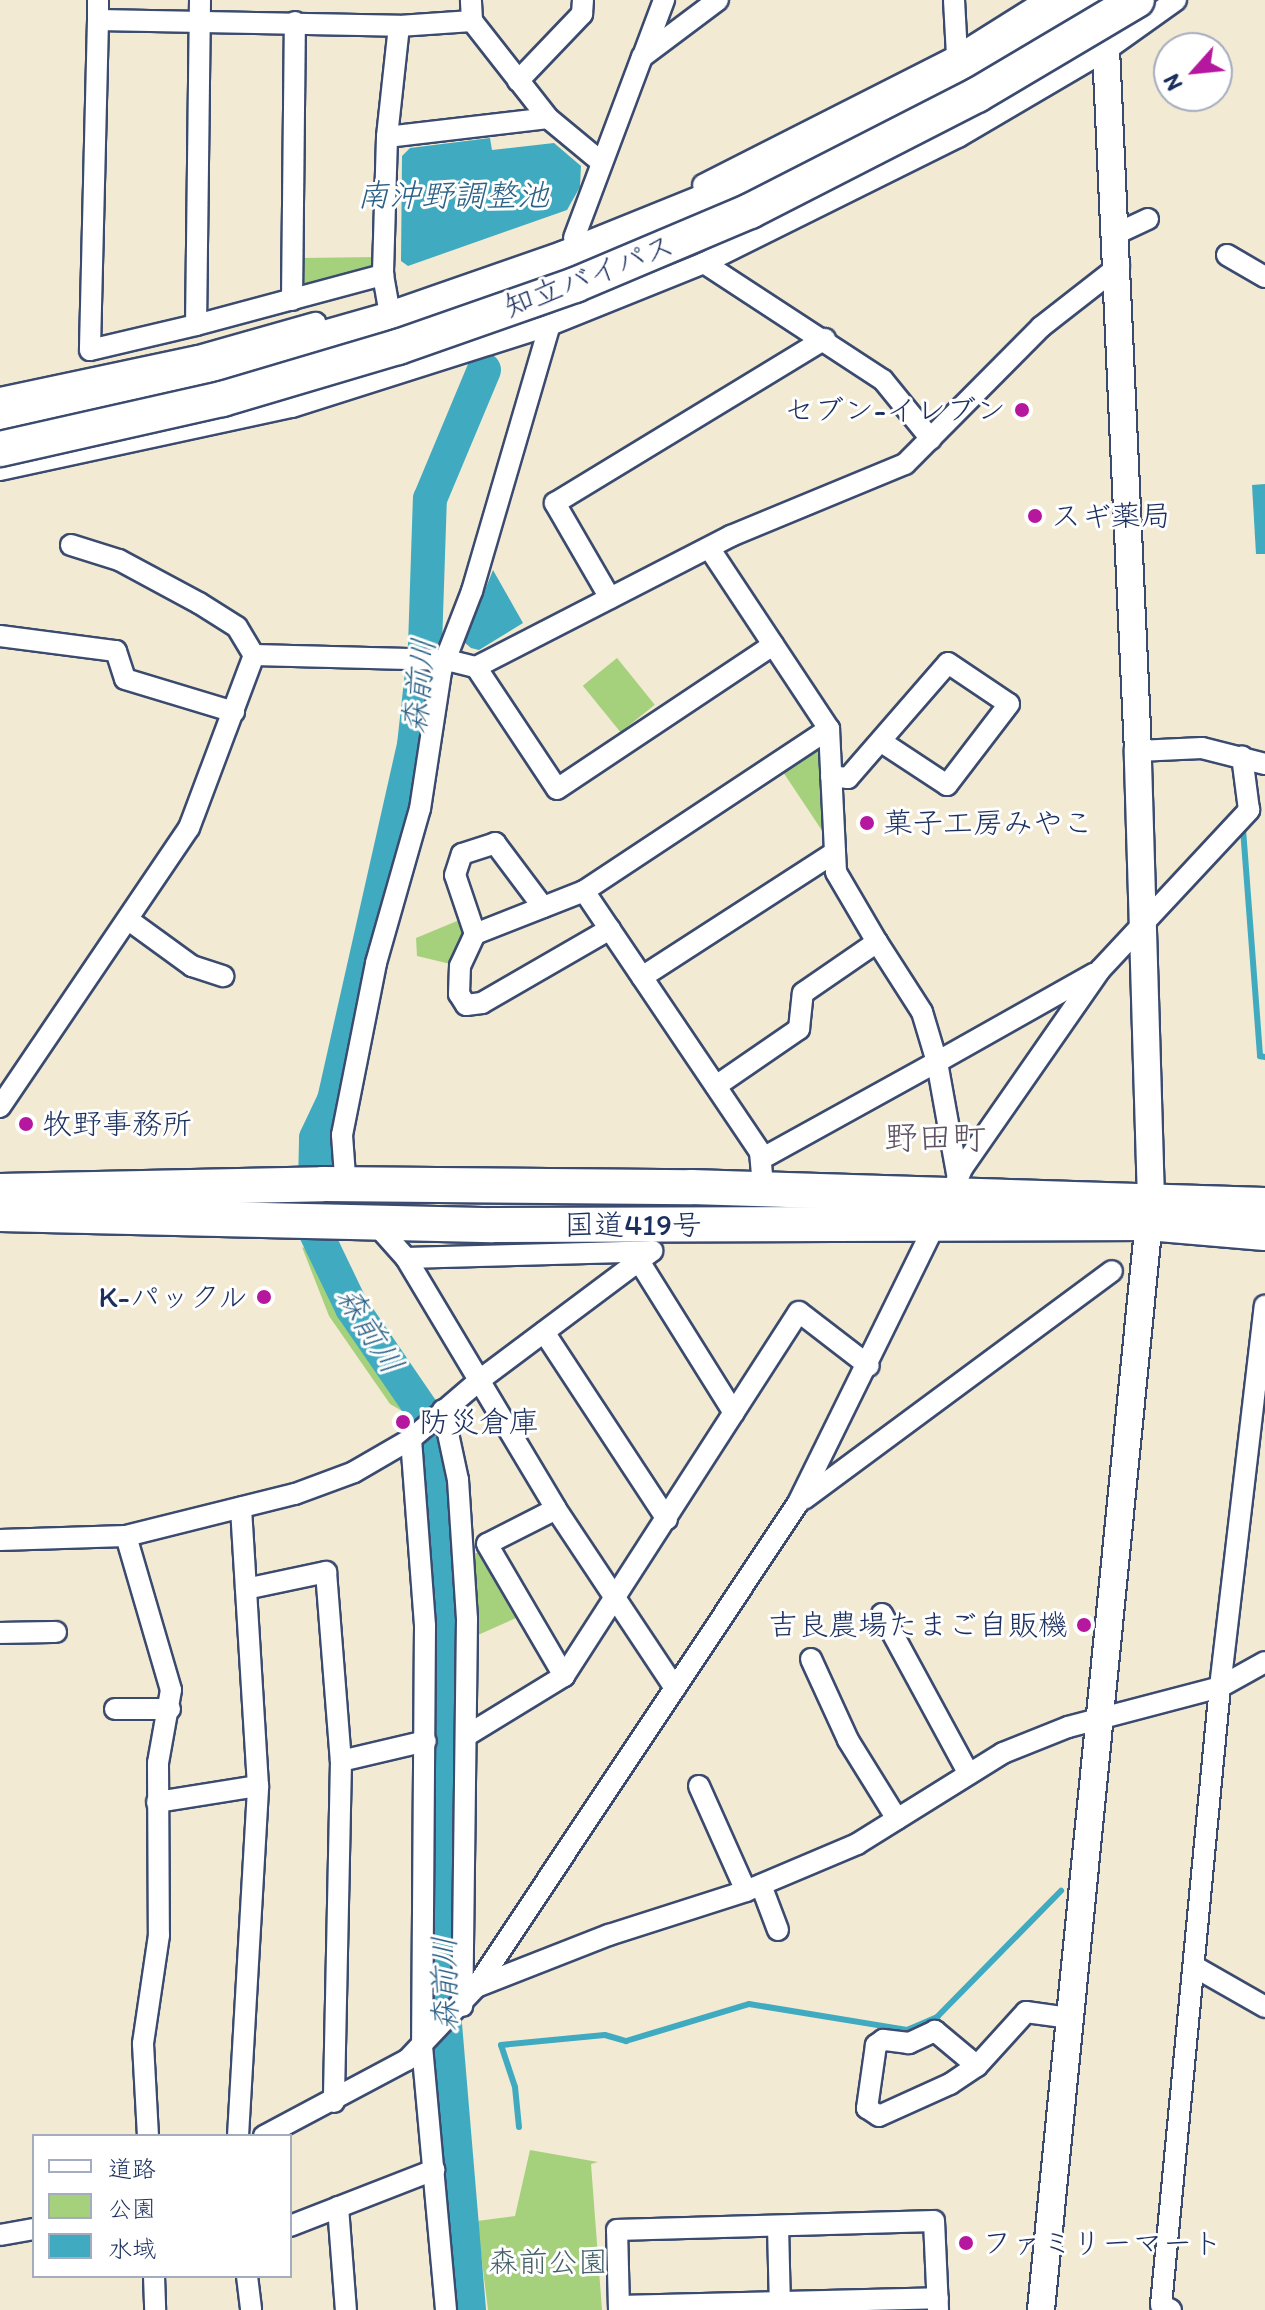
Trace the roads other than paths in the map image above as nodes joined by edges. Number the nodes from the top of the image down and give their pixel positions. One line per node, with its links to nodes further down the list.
1 (200, 0): 14 (street)
2 (471, 0): 13 (street)
3 (583, 0): 20 (street)
4 (664, 0): 19 (street)
5 (718, 0): 19 (street)
6 (954, 0): 18 (street)
7 (1046, 0): 18 (street)
8 (1079, 0): 38 (highway, 知立バイパス)
9 (1104, 0): 17 (street)
10 (1137, 0): 40 (highway, 知立バイパス, bridge)
11 (1176, 0): 17 (street)
12 (98, 10): 14 (street); 34 (street)
13 (472, 21): 16 (street); 20 (street)
14 (200, 22): 15 (street); 34 (street)
15 (295, 22): 16 (street); 32 (street)
16 (399, 26): 22 (street)
17 (1106, 50): 25 (street); 28 (street)
18 (957, 56): 26 (street)
19 (642, 57): 23 (street)
20 (518, 81): 21 (street)
21 (548, 118): 22 (street); 23 (street)
22 (387, 137): 30 (street)
23 (600, 161): 26 (street)
24 (1148, 219): 25 (street)
25 (1118, 233): 29 (street)
26 (574, 238): 33 (street)
27 (1227, 255): 31 (street)
28 (704, 263): 35 (street); 36 (street)
29 (1119, 266): 39 (street); 53 (street)
30 (383, 275): 32 (street); 33 (street)
31 (1265, 277)
32 (292, 300): 34 (street)
33 (388, 303): 37 (street)
34 (196, 325)
35 (550, 325): 41 (street); 48 (street)
36 (825, 339): 39 (street); 44 (street)
37 (0, 398)
38 (0, 419)
39 (931, 439): 43 (street)
40 (0, 449)
41 (0, 470)
42 (71, 545): 47 (street)
43 (709, 548): 44 (street); 46 (street)
44 (610, 598): 49 (street)
45 (0, 636): 50 (street)
46 (773, 645): 49 (street); 51 (street)
47 (254, 655): 48 (street); 50 (street)
48 (442, 660): 49 (street); 72 (street)
49 (476, 667)
50 (234, 712): 60 (street)
51 (829, 729): 56 (street); 58 (street)
52 (883, 743): 52 (street); 56 (street)
53 (1138, 751): 54 (street); 61 (street)
54 (1242, 756): 55 (street); 61 (street)
55 (1265, 764)
56 (831, 776): 57 (street)
57 (835, 852): 64 (street); 67 (street)
58 (584, 891): 59 (street); 62 (street)
59 (543, 907): 63 (street); 63 (street)
60 (130, 921): 66 (street); 70 (street)
61 (1144, 927): 65 (street); 76 (street)
62 (610, 929): 63 (street); 67 (street)
63 (475, 934)
64 (877, 942): 68 (street); 69 (street)
65 (1100, 970): 68 (street); 74 (street)
66 (223, 976)
67 (642, 977): 69 (street)
68 (937, 1062): 71 (street); 74 (street)
69 (716, 1086): 71 (street)
70 (0, 1107)
71 (762, 1174): 72 (highway, 国道419号); 74 (highway, 国道419号)
72 (320, 1182): 73 (highway, 国道419号)
73 (0, 1191)
74 (947, 1200): 76 (highway, 国道419号); 78 (highway, 国道419号); 85 (street)
75 (1265, 1205): 76 (highway, 国道419号)
76 (1150, 1212): 79 (highway, 国道419号); 109 (street)
77 (0, 1214): 78 (highway, 国道419号)
78 (371, 1219): 80 (street)
79 (1265, 1233)
80 (406, 1258): 81 (street); 86 (street)
81 (639, 1261): 84 (street); 88 (street)
82 (1112, 1271): 91 (street)
83 (1265, 1306): 90 (street)
84 (544, 1332): 86 (street); 94 (street)
85 (869, 1366): 88 (street); 91 (street)
86 (481, 1379): 87 (street); 93 (street)
87 (443, 1410): 89 (street); 110 (street)
88 (734, 1413): 94 (street)
89 (411, 1439): 92 (street); 111 (street)
90 (1256, 1457): 105 (street)
91 (798, 1503): 106 (street)
92 (241, 1508): 95 (street); 97 (street)
93 (556, 1509): 98 (street); 104 (street)
94 (667, 1519): 98 (street)
95 (126, 1536): 96 (street); 108 (street)
96 (0, 1540)
97 (246, 1589): 112 (street); 114 (street)
98 (615, 1599): 104 (street); 106 (street)
99 (882, 1614): 113 (street)
100 (56, 1632): 101 (street)
101 (0, 1633)
102 (811, 1659): 117 (street)
103 (1265, 1662): 105 (street)
104 (564, 1676): 110 (street)
105 (1220, 1687): 109 (street); 120 (street)
106 (675, 1688): 121 (street)
107 (115, 1709): 108 (street)
108 (170, 1709): 116 (street)
109 (1100, 1720): 113 (street); 124 (street)
110 (466, 1736): 122 (street)
111 (426, 1741): 112 (street); 125 (street)
112 (341, 1761): 127 (street)
113 (969, 1774): 117 (street)
114 (258, 1786): 116 (street); 129 (street)
115 (699, 1786): 118 (street)
116 (157, 1802): 128 (street)
117 (897, 1819): 118 (street)
118 (754, 1888): 119 (street); 121 (street)
119 (778, 1930)
120 (1195, 1967): 123 (street); 147 (street)
121 (476, 1987): 122 (street)
122 (462, 2006): 125 (street)
123 (1265, 2007)
124 (1069, 2018): 126 (street); 146 (street)
125 (422, 2046): 127 (street); 131 (street)
126 (977, 2066): 126 (street)
127 (334, 2102): 130 (street)
128 (148, 2134)
129 (238, 2134)
130 (268, 2134)
131 (434, 2170): 132 (street); 145 (street)
132 (338, 2207): 133 (street); 144 (street)
133 (292, 2225)
134 (778, 2226): 139 (street); 140 (street); 141 (street)
135 (32, 2229): 136 (street)
136 (0, 2235)
137 (154, 2278): 142 (street)
138 (247, 2278): 143 (street)
139 (938, 2304): 140 (street)
140 (780, 2306): 141 (street)
141 (619, 2308)
142 (155, 2310)
143 (251, 2310)
144 (346, 2310)
145 (446, 2310)
146 (1041, 2310)
147 (1171, 2310)

